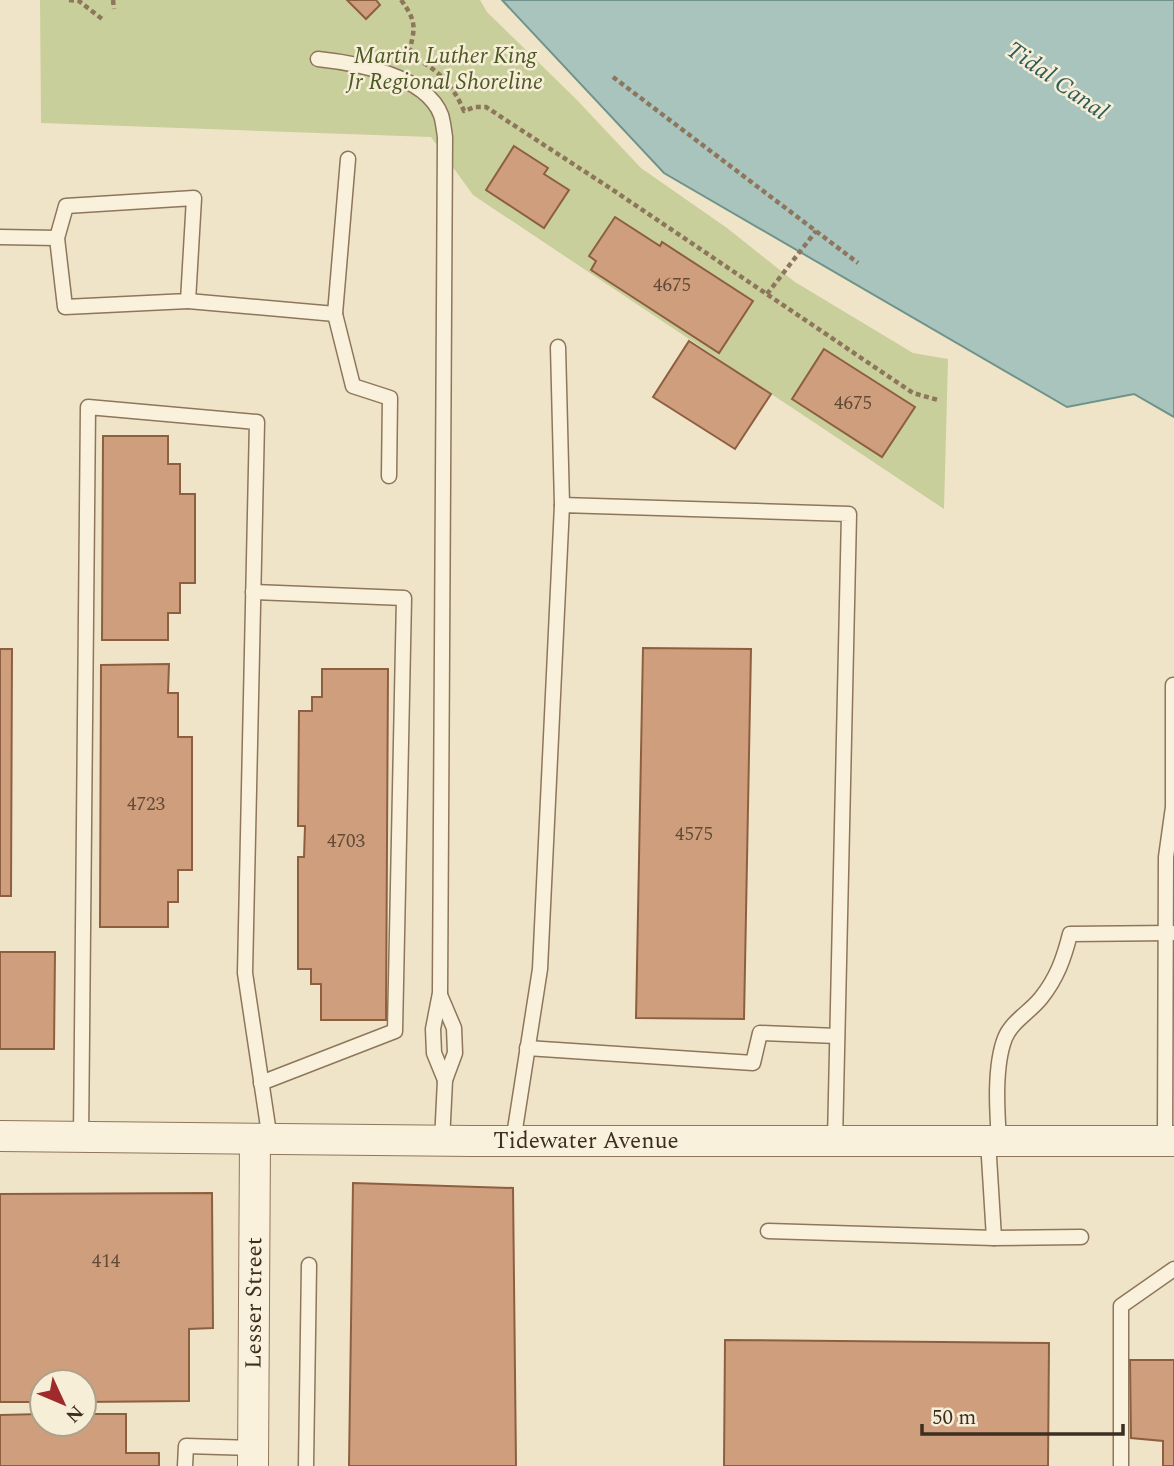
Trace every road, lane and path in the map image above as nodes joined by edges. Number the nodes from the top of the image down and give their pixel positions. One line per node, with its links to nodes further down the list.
1 (69, 0): 5 (path)
2 (113, 0): 4 (path)
3 (401, 0): 6 (path)
4 (114, 9)
5 (102, 19)
6 (408, 56)
7 (318, 60): 25 (lane)
8 (613, 77): 11 (path)
9 (464, 111): 15 (path)
10 (348, 159): 17 (lane)
11 (816, 231): 14 (path); 15 (path)
12 (0, 237): 13 (lane)
13 (57, 238): 16 (lane); 16 (lane)
14 (858, 263)
15 (767, 294): 19 (path)
16 (188, 302): 17 (lane)
17 (335, 314): 20 (lane)
18 (558, 347): 21 (lane)
19 (938, 400)
20 (389, 476)
21 (562, 505): 26 (lane); 27 (lane)
22 (253, 592): 29 (lane); 29 (lane); 31 (lane)
23 (1174, 685): 24 (lane)
24 (1170, 933): 35 (lane); 36 (lane)
25 (440, 993): 28 (lane); 28 (lane)
26 (837, 1036): 27 (lane); 34 (lane)
27 (527, 1048): 37 (lane)
28 (445, 1080): 33 (lane)
29 (261, 1083): 32 (lane)
30 (0, 1136): 31 (street, Tidewater Avenue)
31 (81, 1138): 32 (street, Tidewater Avenue)
32 (262, 1140): 33 (street, Tidewater Avenue); 43 (street, Lesser Street)
33 (442, 1141): 37 (street, Tidewater Avenue)
34 (835, 1141): 35 (street, Tidewater Avenue); 37 (street, Tidewater Avenue)
35 (993, 1141): 36 (street, Tidewater Avenue); 40 (lane)
36 (1170, 1141)
37 (513, 1142)
38 (768, 1231): 40 (lane)
39 (1081, 1237): 40 (lane)
40 (994, 1238)
41 (309, 1265): 45 (lane)
42 (1174, 1269): 46 (lane)
43 (253, 1457): 44 (lane)
44 (185, 1466)
45 (306, 1466)
46 (1121, 1466)

